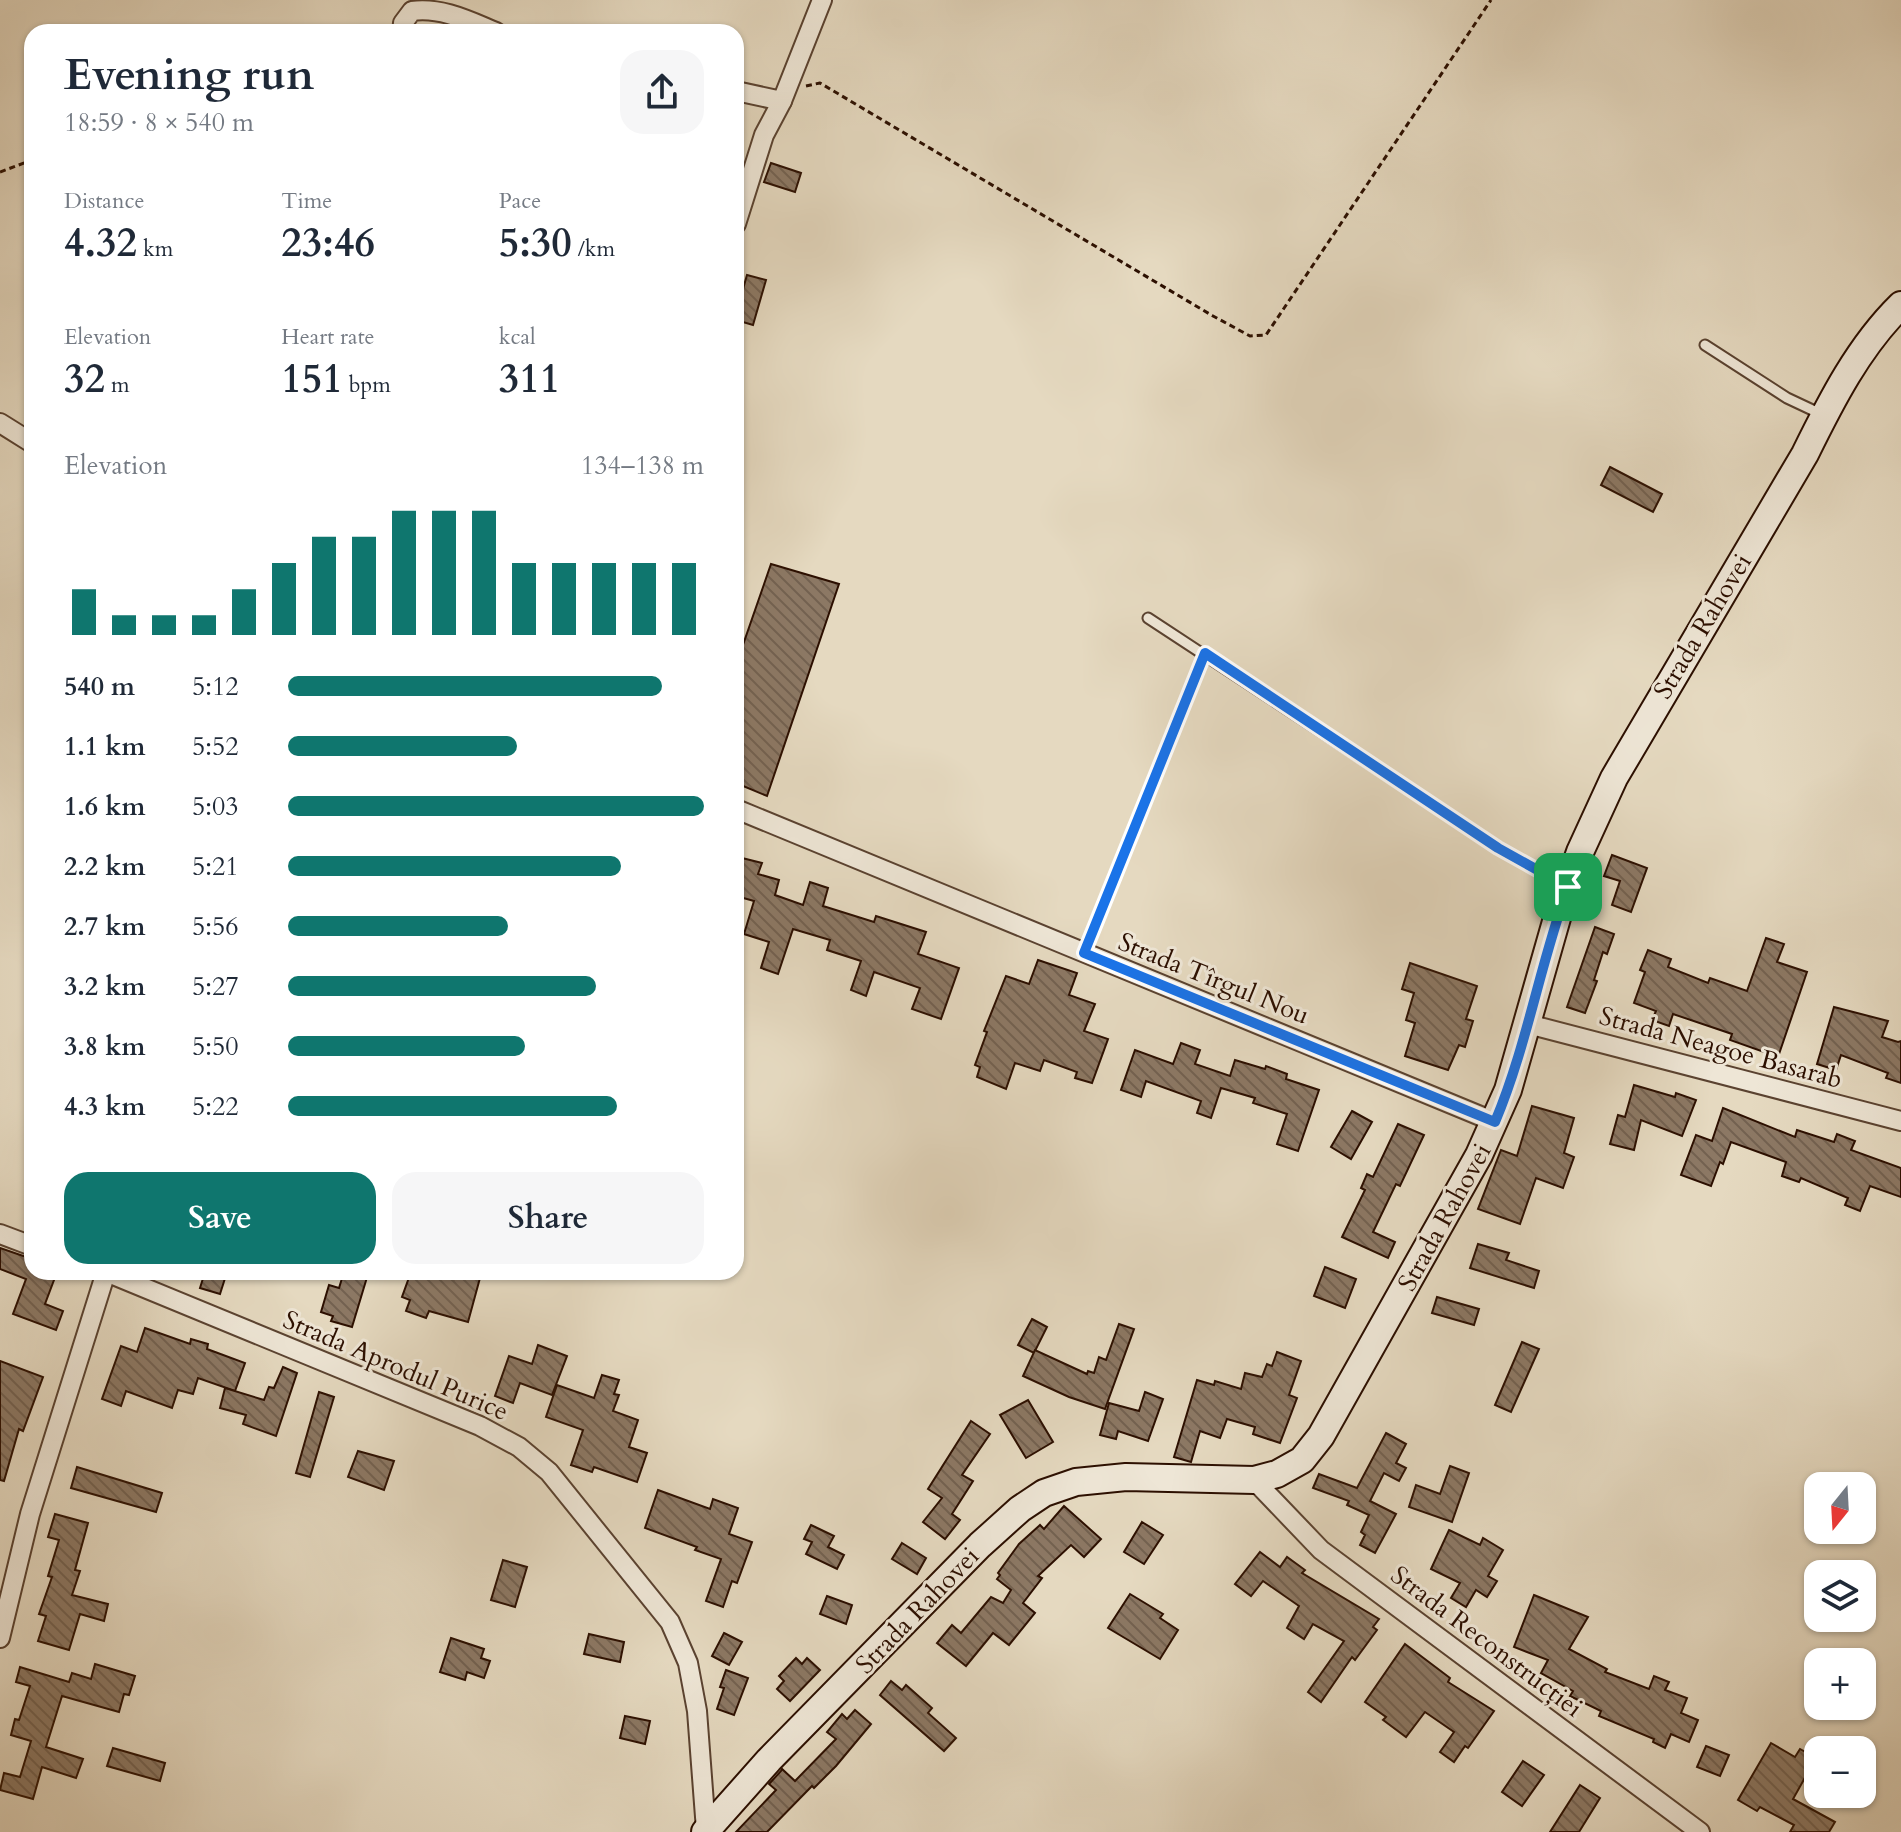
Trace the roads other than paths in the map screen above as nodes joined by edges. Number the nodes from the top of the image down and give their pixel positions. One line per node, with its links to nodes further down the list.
1 (822, 0): 5 (street)
2 (404, 24): 3 (street)
3 (476, 24)
4 (744, 93): 5 (street)
5 (782, 101): 6 (street)
6 (744, 199)
7 (1901, 305): 9 (main road, Strada Rahovei)
8 (1705, 345): 9 (lane)
9 (1824, 415): 15 (main road, Strada Rahovei)
10 (0, 423): 11 (street)
11 (24, 438)
12 (1148, 618): 13 (lane)
13 (1205, 653): 15 (lane); 16 (lane)
14 (744, 812): 16 (street, Strada Tîrgul Nou)
15 (1568, 887): 17 (main road, Strada Rahovei)
16 (1084, 953): 19 (street, Strada Tîrgul Nou)
17 (1528, 1024): 18 (street, Strada Neagoe Basarab); 19 (main road, Strada Rahovei)
18 (1901, 1121)
19 (1495, 1122): 24 (main road, Strada Rahovei)
20 (0, 1234): 21 (street)
21 (24, 1243)
22 (103, 1280): 25 (street)
23 (125, 1280): 26 (street, Strada Aprodul Purice)
24 (1254, 1480): 26 (main road, Strada Rahovei); 27 (street, Strada Reconstrucției)
25 (0, 1638)
26 (706, 1831)
27 (1700, 1832)

